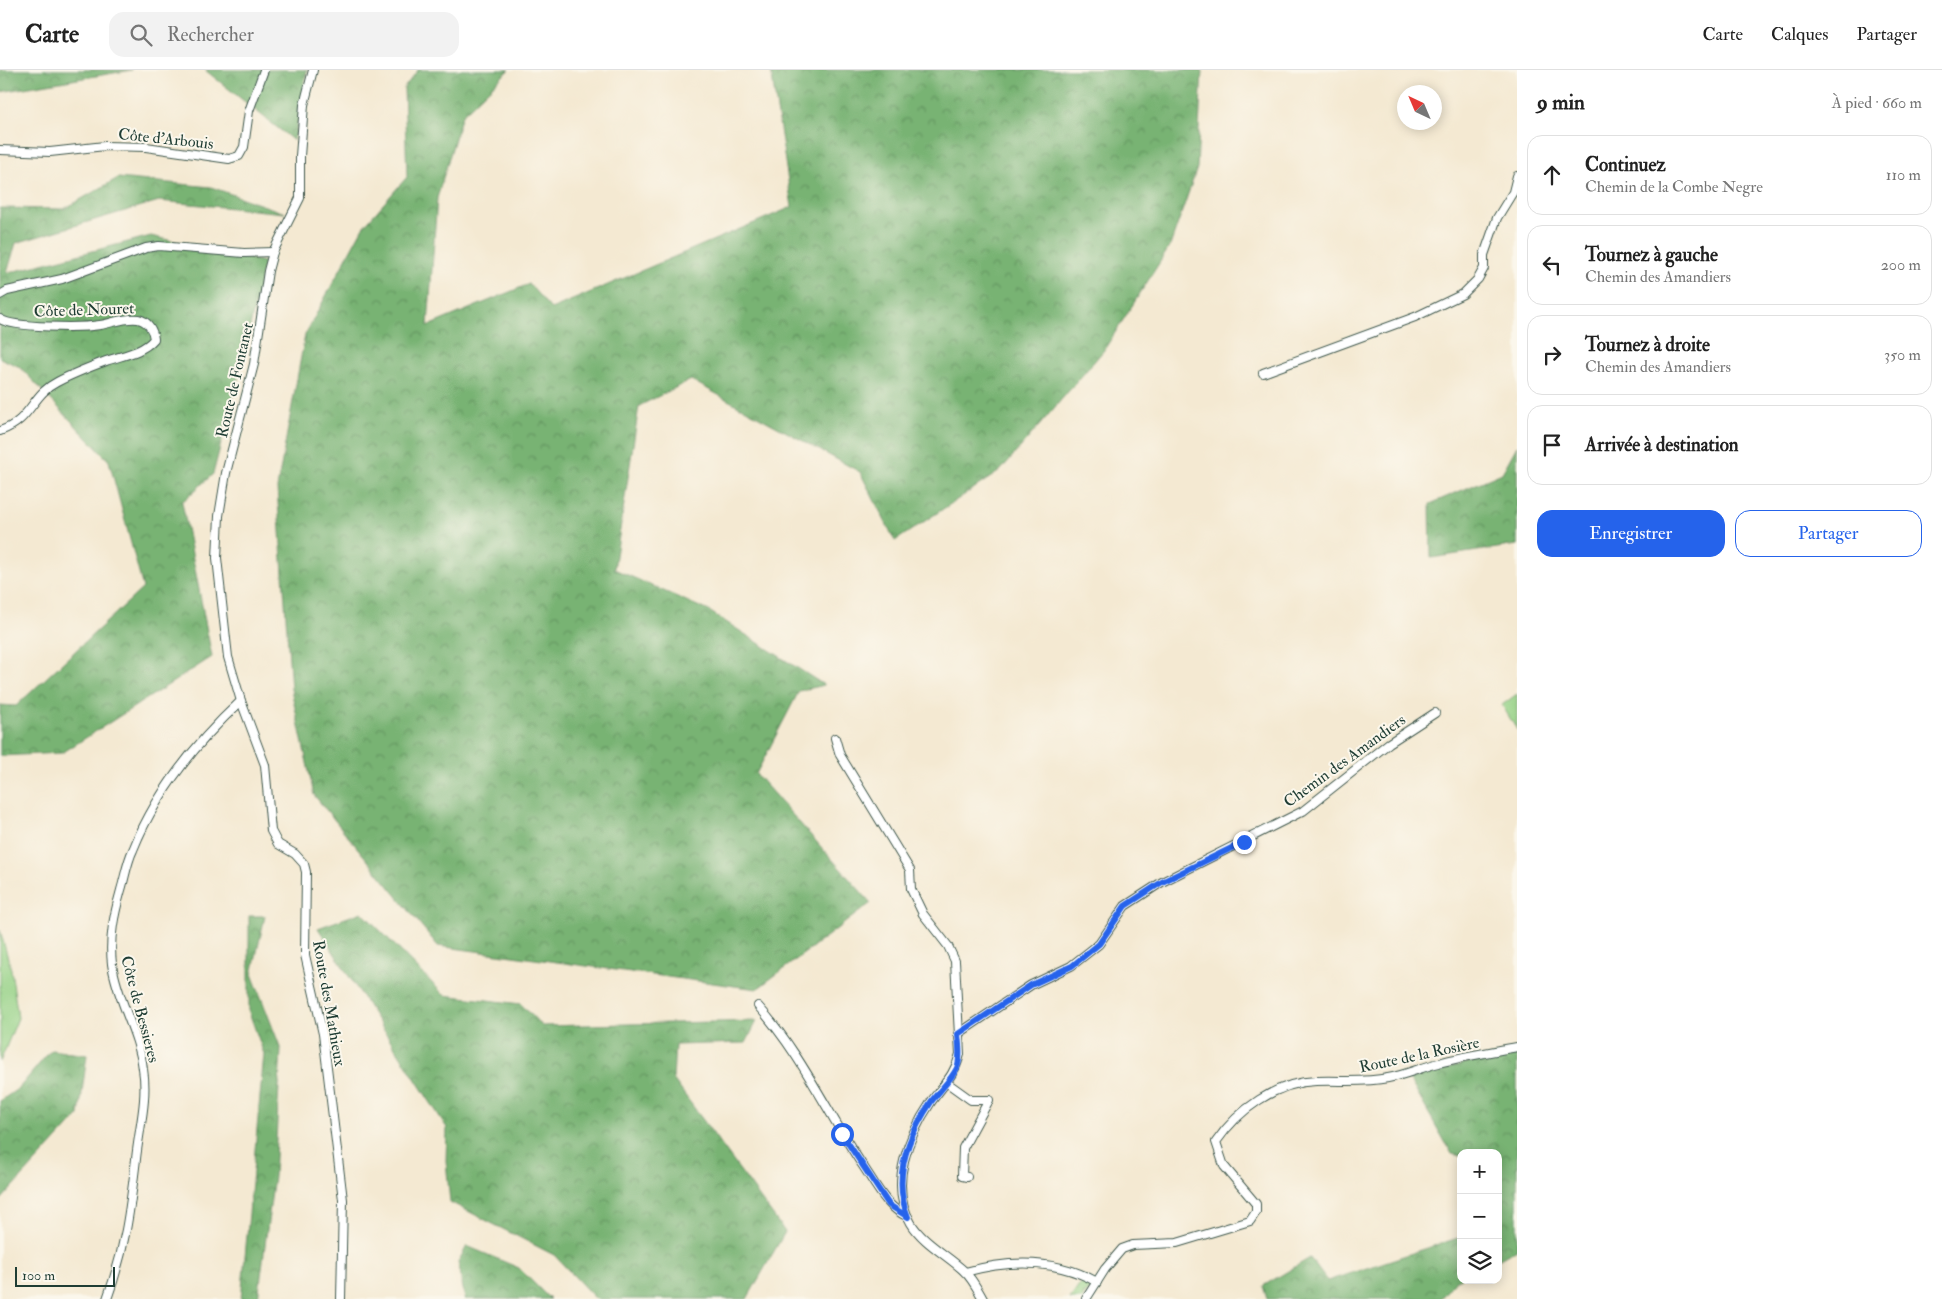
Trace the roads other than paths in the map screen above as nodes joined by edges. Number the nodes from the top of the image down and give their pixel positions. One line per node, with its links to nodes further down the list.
1 (264, 70): 3 (street, Côte d'Arbouis)
2 (313, 70): 5 (street, Route de Fontanet)
3 (0, 150)
4 (1517, 176): 8 (street)
5 (273, 252): 6 (street, Côte de Nouret); 10 (street, Route de Fontanet)
6 (0, 295)
7 (0, 319): 9 (street, Côte de Nouret)
8 (1262, 373)
9 (0, 431)
10 (241, 701): 21 (street, Côte de Bessieres); 22 (street, Route des Mathieux)
11 (1435, 713): 14 (street, Chemin des Amandiers)
12 (835, 738): 14 (street)
13 (758, 1006): 18 (street)
14 (958, 1034): 16 (street)
15 (1517, 1047): 20 (street, Route de la Rosière)
16 (946, 1082): 17 (street); 18 (street)
17 (967, 1177)
18 (908, 1217): 19 (street)
19 (965, 1272): 20 (street); 23 (street)
20 (1097, 1282): 24 (street, Route de la Rosière)
21 (106, 1299)
22 (341, 1299)
23 (984, 1299)
24 (1086, 1299)

